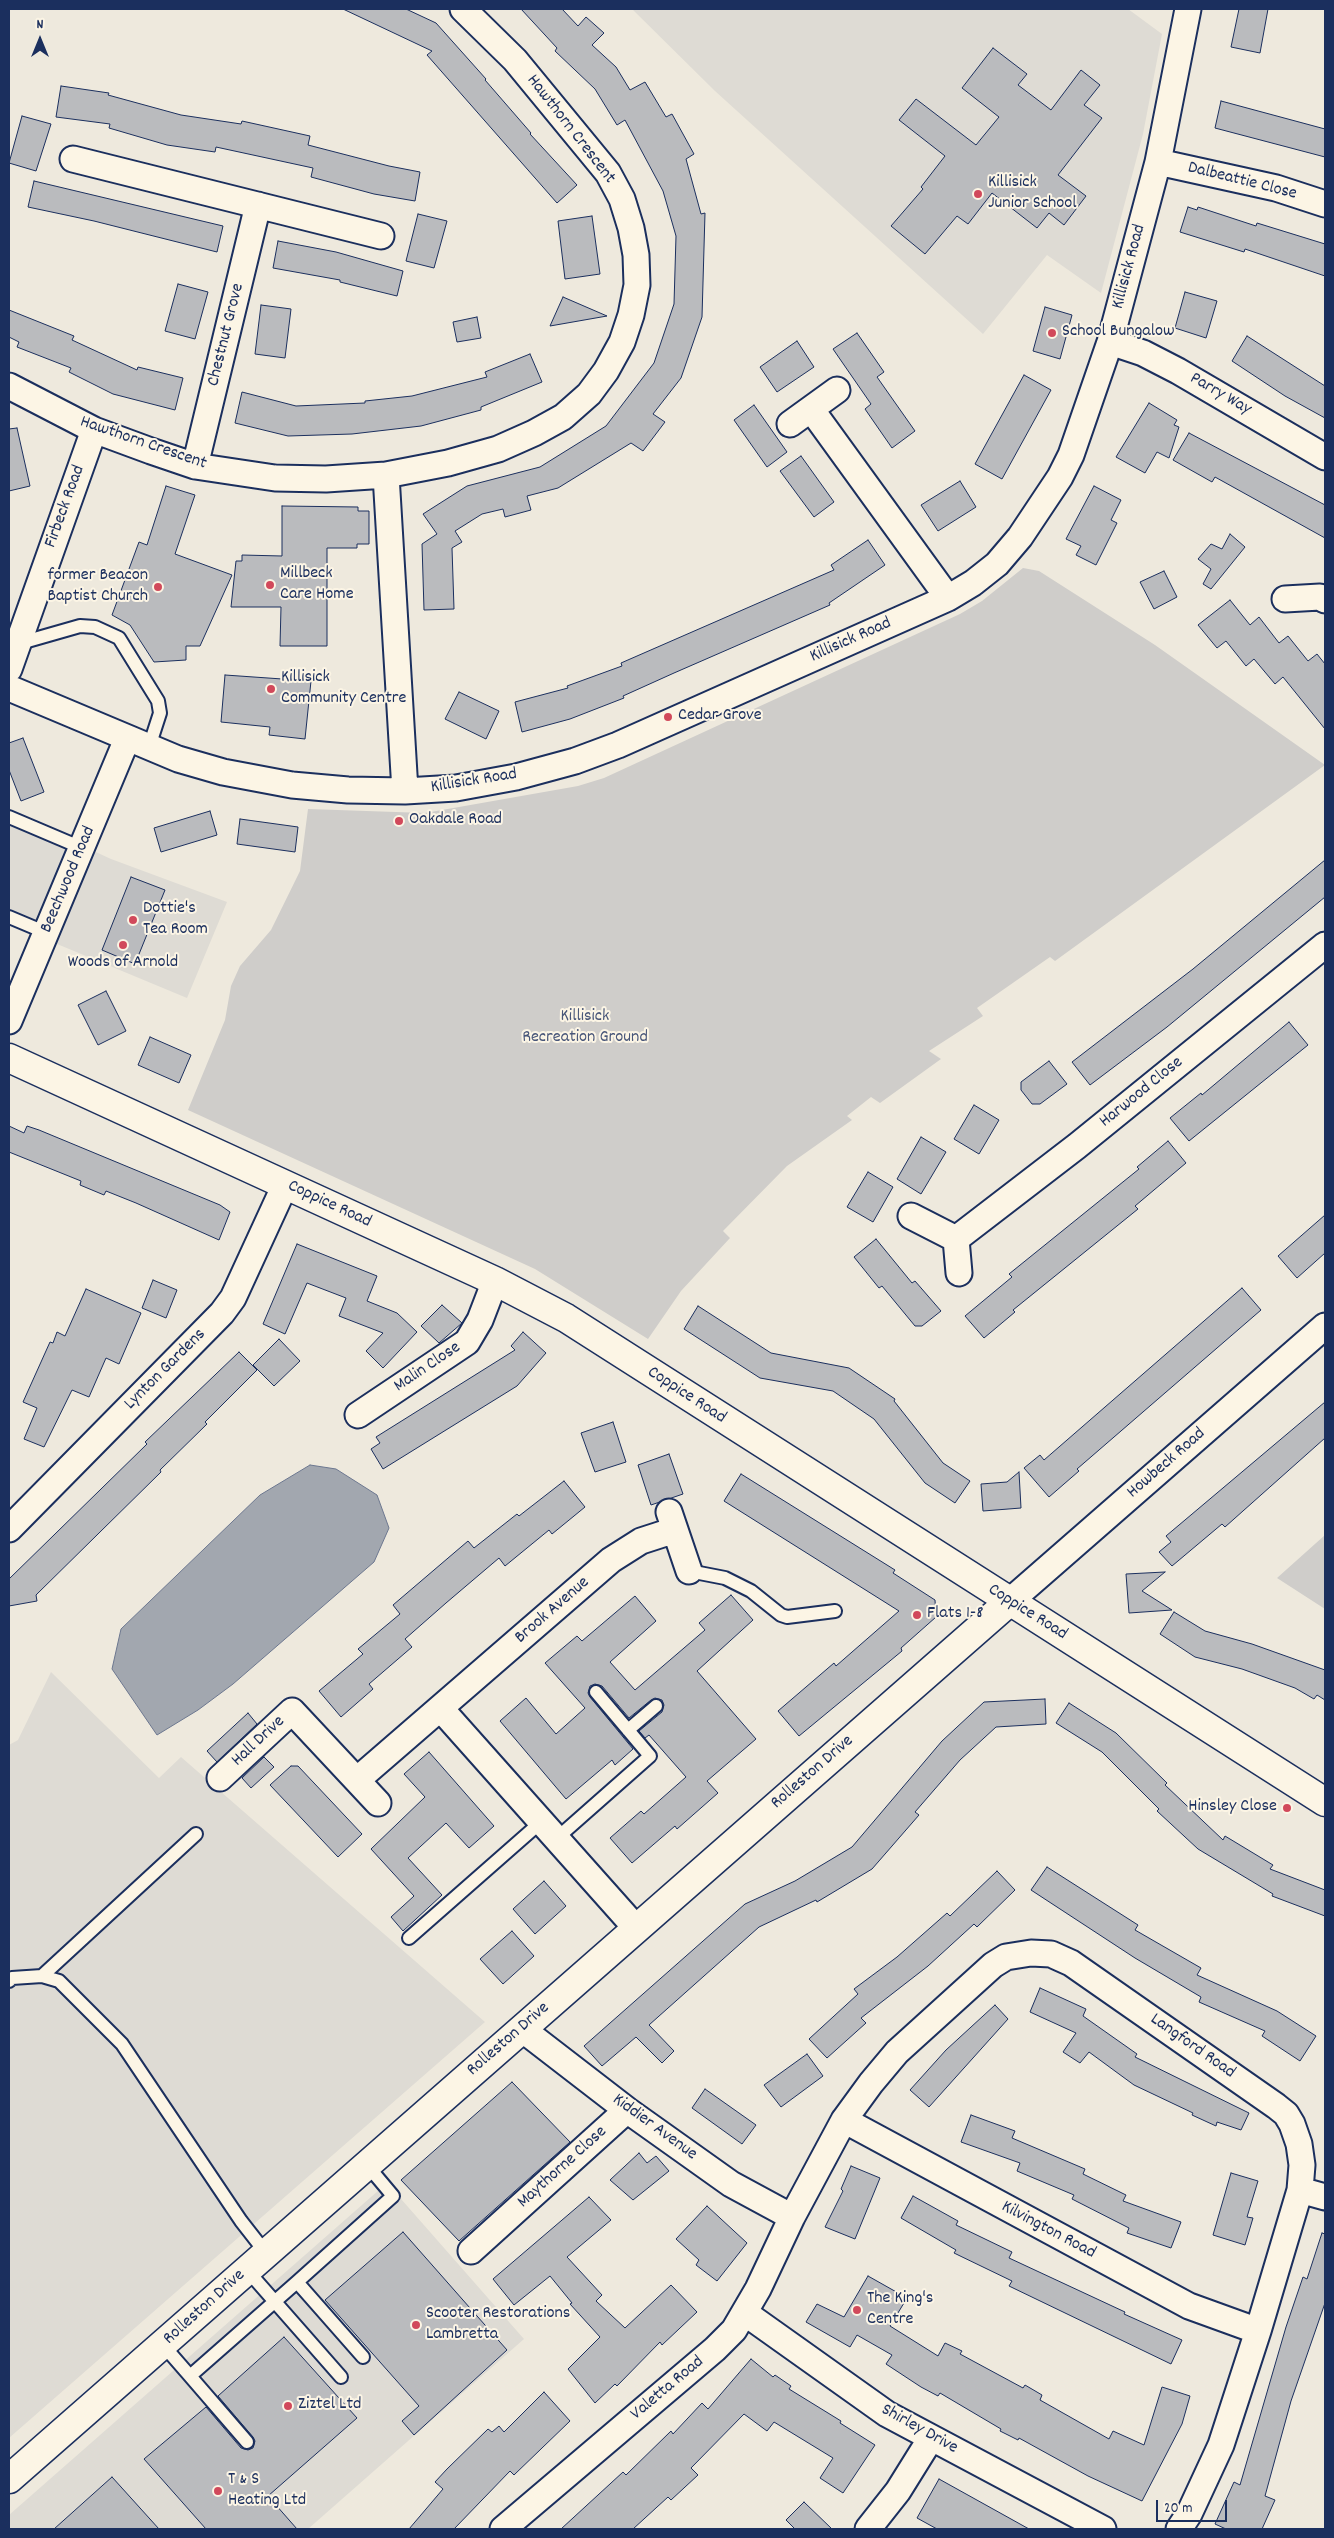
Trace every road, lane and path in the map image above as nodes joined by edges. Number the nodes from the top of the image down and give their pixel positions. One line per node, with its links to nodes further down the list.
1 (464, 9): 16 (street, Hawthorn Crescent)
2 (1188, 9): 4 (street, Killisick Road)
3 (73, 159): 6 (street)
4 (1158, 162): 5 (street, Dalbeattie Close); 8 (street, Killisick Road)
5 (1325, 204)
6 (258, 205): 7 (street); 15 (street, Chestnut Grove)
7 (381, 236)
8 (1110, 342): 14 (street, Parry Way); 17 (street, Killisick Road)
9 (9, 386): 13 (street, Hawthorn Crescent)
10 (837, 390): 11 (street)
11 (812, 409): 12 (street); 17 (street)
12 (790, 424)
13 (94, 430): 15 (street, Hawthorn Crescent); 20 (street, Firbeck Road)
14 (1325, 457)
15 (195, 466): 16 (street, Hawthorn Crescent)
16 (386, 474): 24 (street)
17 (948, 598): 24 (street, Killisick Road)
18 (1285, 599): 19 (street)
19 (1325, 600)
20 (17, 644): 21 (street, Firbeck Road); 23 (lane)
21 (9, 669)
22 (9, 688): 23 (street, Killisick Road)
23 (138, 743): 24 (street, Killisick Road); 26 (street, Beechwood Road)
24 (405, 791)
25 (9, 817): 26 (lane)
26 (82, 848): 28 (street, Beechwood Road)
27 (9, 917): 28 (lane)
28 (47, 933): 30 (street, Beechwood Road)
29 (1325, 945): 34 (street, Harwood Close)
30 (9, 1021)
31 (9, 1058): 32 (street, Coppice Road)
32 (285, 1185): 36 (street, Coppice Road); 39 (street, Lynton Gardens)
33 (911, 1216): 34 (street)
34 (956, 1239): 35 (street)
35 (960, 1273)
36 (495, 1282): 38 (street, Malin Close); 41 (street, Coppice Road)
37 (1325, 1326): 41 (street, Howbeck Road)
38 (358, 1415)
39 (9, 1529)
40 (689, 1571): 42 (lane); 45 (street, Brook Avenue)
41 (1009, 1602): 49 (street, Coppice Road); 53 (street, Rolleston Drive)
42 (835, 1611)
43 (596, 1692): 46 (lane)
44 (656, 1706): 46 (lane)
45 (441, 1709): 48 (street, Brook Avenue); 51 (street)
46 (628, 1730): 51 (lane)
47 (220, 1778): 48 (street, Hall Drive)
48 (357, 1780): 50 (street)
49 (1325, 1802)
50 (378, 1804)
51 (549, 1830): 53 (street); 54 (lane)
52 (196, 1834): 55 (lane)
53 (636, 1928): 57 (street, Rolleston Drive)
54 (409, 1938)
55 (42, 1976): 56 (lane); 65 (lane)
56 (9, 1981)
57 (522, 2029): 58 (street, Kiddier Avenue); 60 (street, Rolleston Drive)
58 (627, 2110): 63 (street, Kiddier Avenue); 64 (street, Maythorne Close)
59 (844, 2120): 61 (street, Langford Road); 63 (street, Langford Road); 69 (street, Kilvington Road)
60 (367, 2165): 65 (street, Rolleston Drive); 66 (lane)
61 (1300, 2190): 62 (street); 69 (street, Langford Road)
62 (1325, 2197)
63 (792, 2217): 68 (street, Valetta Road)
64 (470, 2251)
65 (257, 2262): 67 (lane); 70 (street, Rolleston Drive)
66 (297, 2282): 67 (lane); 71 (lane)
67 (275, 2301): 72 (lane); 73 (lane)
68 (745, 2313): 74 (street, Shirley Drive); 77 (street, Valetta Road)
69 (1258, 2331): 80 (street, Langford Road)
70 (163, 2345): 72 (lane); 76 (street, Rolleston Drive)
71 (363, 2357)
72 (190, 2376): 75 (lane)
73 (341, 2377)
74 (931, 2438): 78 (street); 79 (street, Shirley Drive)
75 (247, 2442)
76 (9, 2479)
77 (503, 2529)
78 (868, 2529)
79 (1103, 2529)
80 (1179, 2529)

